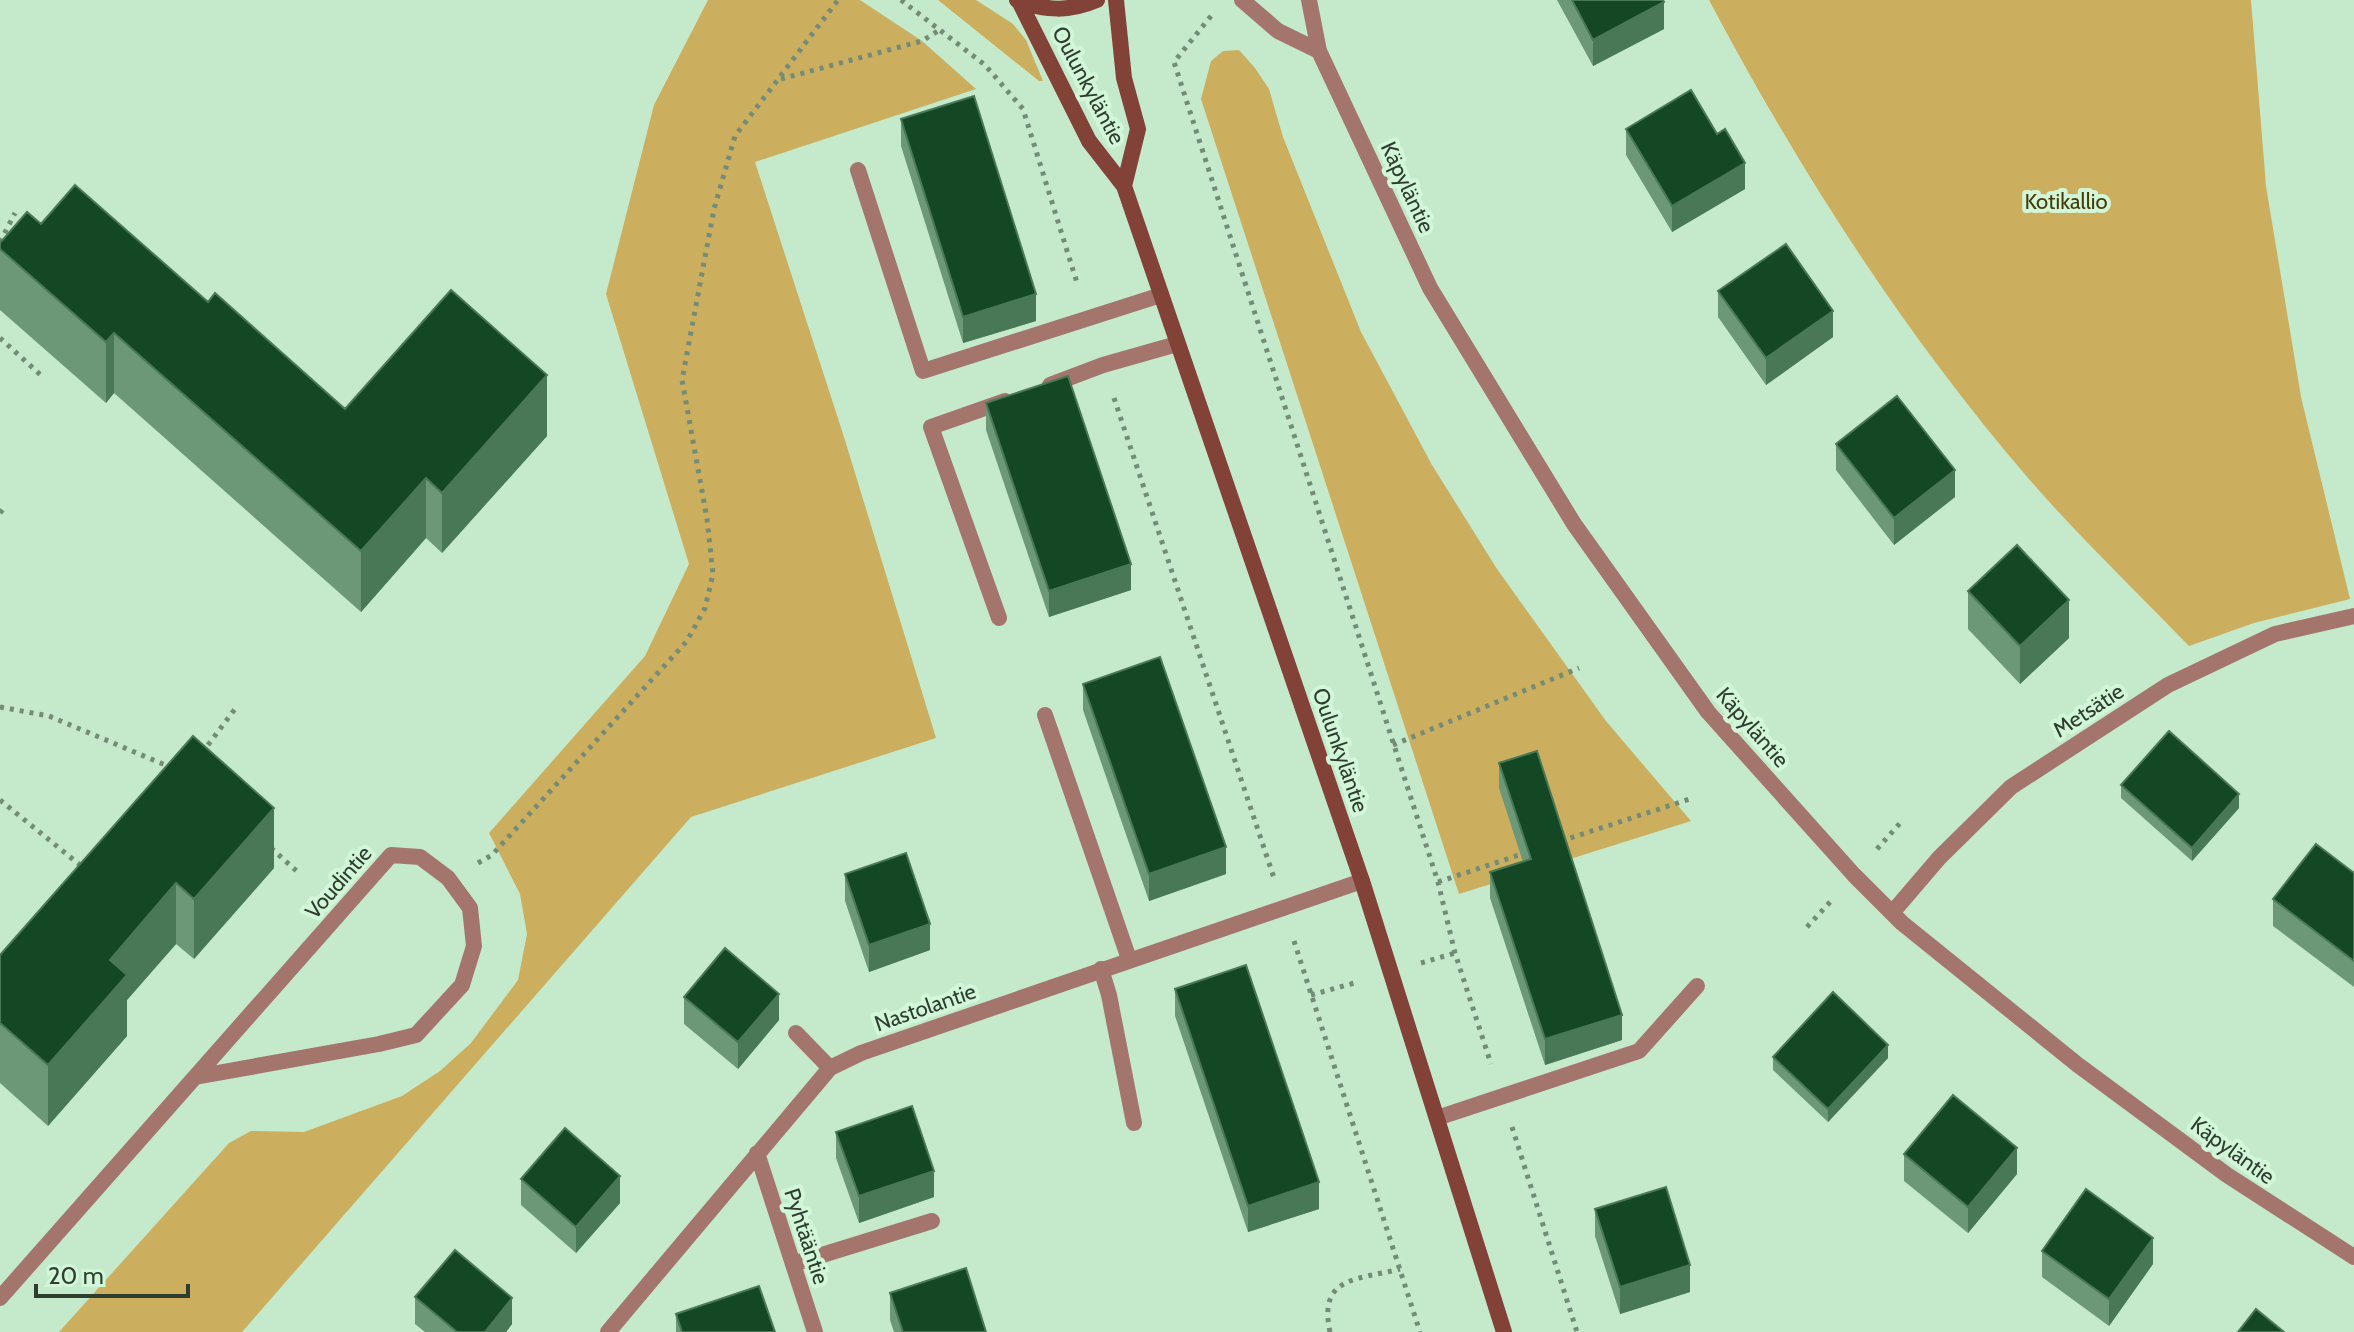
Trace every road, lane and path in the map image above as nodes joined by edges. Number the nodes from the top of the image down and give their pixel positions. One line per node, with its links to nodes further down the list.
1 (838, 0): 11 (path)
2 (901, 0): 9 (path)
3 (1018, 0): 4 (main road); 13 (main road, Oulunkyläntie)
4 (1097, 0)
5 (1116, 0): 13 (main road, Oulunkyläntie)
6 (1242, 0): 10 (street)
7 (1309, 0): 10 (street, Käpyläntie)
8 (1218, 8): 30 (path)
9 (941, 29): 11 (path); 17 (path)
10 (1319, 51): 44 (street, Käpyläntie)
11 (780, 80): 38 (path)
12 (858, 170): 17 (street)
13 (1124, 186): 16 (main road, Oulunkyläntie)
14 (15, 213): 15 (path)
15 (0, 242)
16 (1161, 295): 17 (street); 19 (main road, Oulunkyläntie)
17 (1088, 318)
18 (0, 338): 21 (path)
19 (1177, 344): 20 (street); 41 (main road, Oulunkyläntie)
20 (1103, 365): 25 (street); 43 (path)
21 (44, 378)
22 (5, 507): 23 (path)
23 (0, 513)
24 (2354, 616): 44 (street, Metsätie)
25 (999, 618)
26 (1579, 668): 30 (path)
27 (0, 707): 32 (path)
28 (235, 709): 31 (path)
29 (1045, 715): 45 (street)
30 (1393, 745): 42 (path)
31 (193, 763)
32 (171, 767)
33 (1693, 798): 35 (path)
34 (0, 800): 40 (path)
35 (1558, 842)
36 (265, 843): 39 (path)
37 (1528, 852): 42 (path)
38 (492, 855)
39 (300, 874)
40 (92, 875)
41 (1362, 881): 43 (street, Nastolantie); 52 (main road, Oulunkyläntie)
42 (1438, 882): 51 (path)
43 (1283, 906): 45 (street, Nastolantie); 58 (path)
44 (1892, 913): 56 (street, Käpyläntie)
45 (1129, 959): 46 (street, Nastolantie)
46 (1101, 969): 49 (street, Nastolantie); 53 (street)
47 (1697, 986): 51 (street)
48 (796, 1033): 49 (street)
49 (830, 1068): 54 (street, Nastolantie)
50 (195, 1077): 50 (street, Voudintie); 59 (street, Voudintie)
51 (1502, 1097): 52 (street); 65 (path)
52 (1437, 1118): 64 (main road, Oulunkyläntie)
53 (1134, 1123)
54 (757, 1153): 57 (street, Pyhtääntie); 60 (street, Nastolantie)
55 (932, 1221): 57 (street)
56 (2354, 1257)
57 (793, 1264): 61 (street, Pyhtääntie)
58 (1400, 1269): 62 (path); 63 (path)
59 (0, 1298)
60 (608, 1332)
61 (815, 1332)
62 (1330, 1332)
63 (1420, 1332)
64 (1504, 1332)
65 (1577, 1332)

